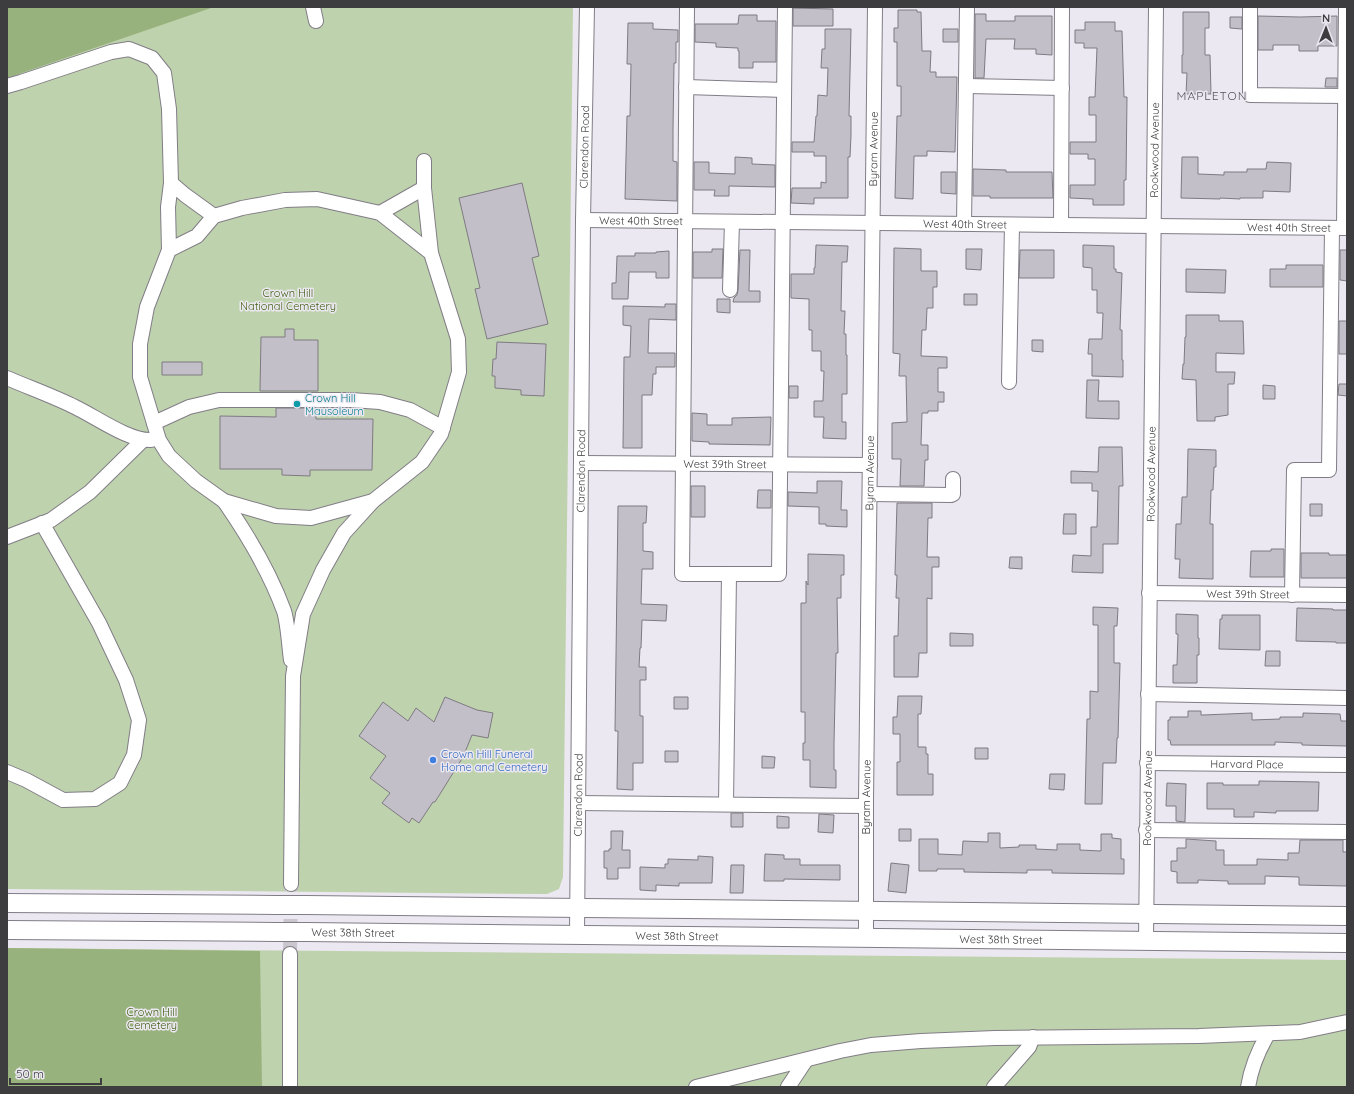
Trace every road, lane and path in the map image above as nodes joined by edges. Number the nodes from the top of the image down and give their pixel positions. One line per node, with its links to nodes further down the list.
1 (314, 7): 11 (street)
2 (587, 7): 23 (street, Clarendon Road)
3 (687, 7): 14 (street)
4 (785, 7): 16 (street)
5 (875, 7): 27 (street, Byram Avenue)
6 (967, 7): 13 (street)
7 (1062, 7): 15 (street)
8 (1156, 7): 31 (street, Rookwood Avenue)
9 (1250, 7): 17 (street)
10 (1346, 7): 17 (street)
11 (316, 21)
12 (7, 86): 19 (street)
13 (966, 86): 15 (street); 28 (street)
14 (686, 87): 16 (street); 24 (street)
15 (1062, 88): 30 (street)
16 (783, 90): 26 (street)
17 (1346, 96): 32 (street)
18 (424, 161): 20 (street)
19 (172, 183): 22 (street); 33 (street)
20 (424, 188): 21 (street); 34 (street)
21 (380, 213): 22 (street); 34 (street)
22 (214, 216): 33 (street)
23 (583, 220): 24 (street, West 40th Street); 42 (street, Clarendon Road)
24 (685, 221): 25 (street, West 40th Street); 43 (street)
25 (732, 222): 26 (street, West 40th Street); 35 (street)
26 (782, 222): 27 (street, West 40th Street); 44 (street)
27 (873, 223): 28 (street, West 40th Street); 45 (street, Byram Avenue)
28 (964, 224): 29 (street, West 40th Street)
29 (1012, 225): 30 (street, West 40th Street); 37 (street)
30 (1061, 225): 31 (street, West 40th Street)
31 (1154, 226): 32 (street, West 40th Street); 53 (street, Rookwood Avenue)
32 (1341, 228): 54 (street)
33 (169, 250): 38 (street)
34 (432, 253): 39 (street)
35 (730, 290)
36 (7, 378): 40 (street)
37 (1009, 382)
38 (154, 423): 39 (street); 41 (street)
39 (443, 428): 49 (street)
40 (143, 440): 41 (street); 50 (street)
41 (159, 440): 48 (street)
42 (581, 463): 43 (street, West 39th Street); 62 (street, Clarendon Road)
43 (683, 464): 44 (street, West 39th Street); 52 (street)
44 (780, 464): 45 (street, West 39th Street); 52 (street)
45 (870, 465): 47 (street, Byram Avenue)
46 (953, 479): 47 (street)
47 (870, 494): 64 (street, Byram Avenue)
48 (224, 501): 49 (street); 56 (street)
49 (373, 501): 56 (street)
50 (42, 523): 51 (street); 61 (street)
51 (7, 537)
52 (729, 574): 63 (street)
53 (1149, 593): 54 (street, West 39th Street); 57 (street, Rookwood Avenue)
54 (1292, 595): 55 (street, West 39th Street)
55 (1347, 595)
56 (293, 676): 67 (street)
57 (1148, 694): 58 (street); 59 (street, Rookwood Avenue)
58 (1347, 698)
59 (1147, 763): 60 (street, Harvard Place); 65 (street, Rookwood Avenue)
60 (1347, 765)
61 (7, 772)
62 (578, 802): 63 (street); 69 (street, Clarendon Road)
63 (726, 804): 64 (street)
64 (866, 806): 70 (street, Byram Avenue)
65 (1146, 830): 66 (street); 71 (street, Rookwood Avenue)
66 (1347, 832)
67 (291, 884)
68 (7, 903): 69 (main road, bridge)
69 (577, 908): 70 (main road); 74 (street, Clarendon Road)
70 (866, 911): 71 (main road); 75 (street, Byram Avenue)
71 (1146, 914): 72 (main road); 76 (street, Rookwood Avenue)
72 (1347, 916)
73 (7, 930): 74 (main road, West 38th Street, bridge)
74 (577, 935): 75 (main road, West 38th Street)
75 (866, 938): 76 (main road, West 38th Street)
76 (1146, 941): 77 (main road, West 38th Street)
77 (1347, 943)
78 (290, 954): 83 (street)
79 (1347, 1022): 80 (street)
80 (1268, 1034): 81 (street); 87 (street)
81 (1033, 1037): 82 (street); 86 (street)
82 (806, 1060): 84 (street); 85 (street)
83 (290, 1087)
84 (696, 1087)
85 (788, 1087)
86 (994, 1087)
87 (1248, 1087)

